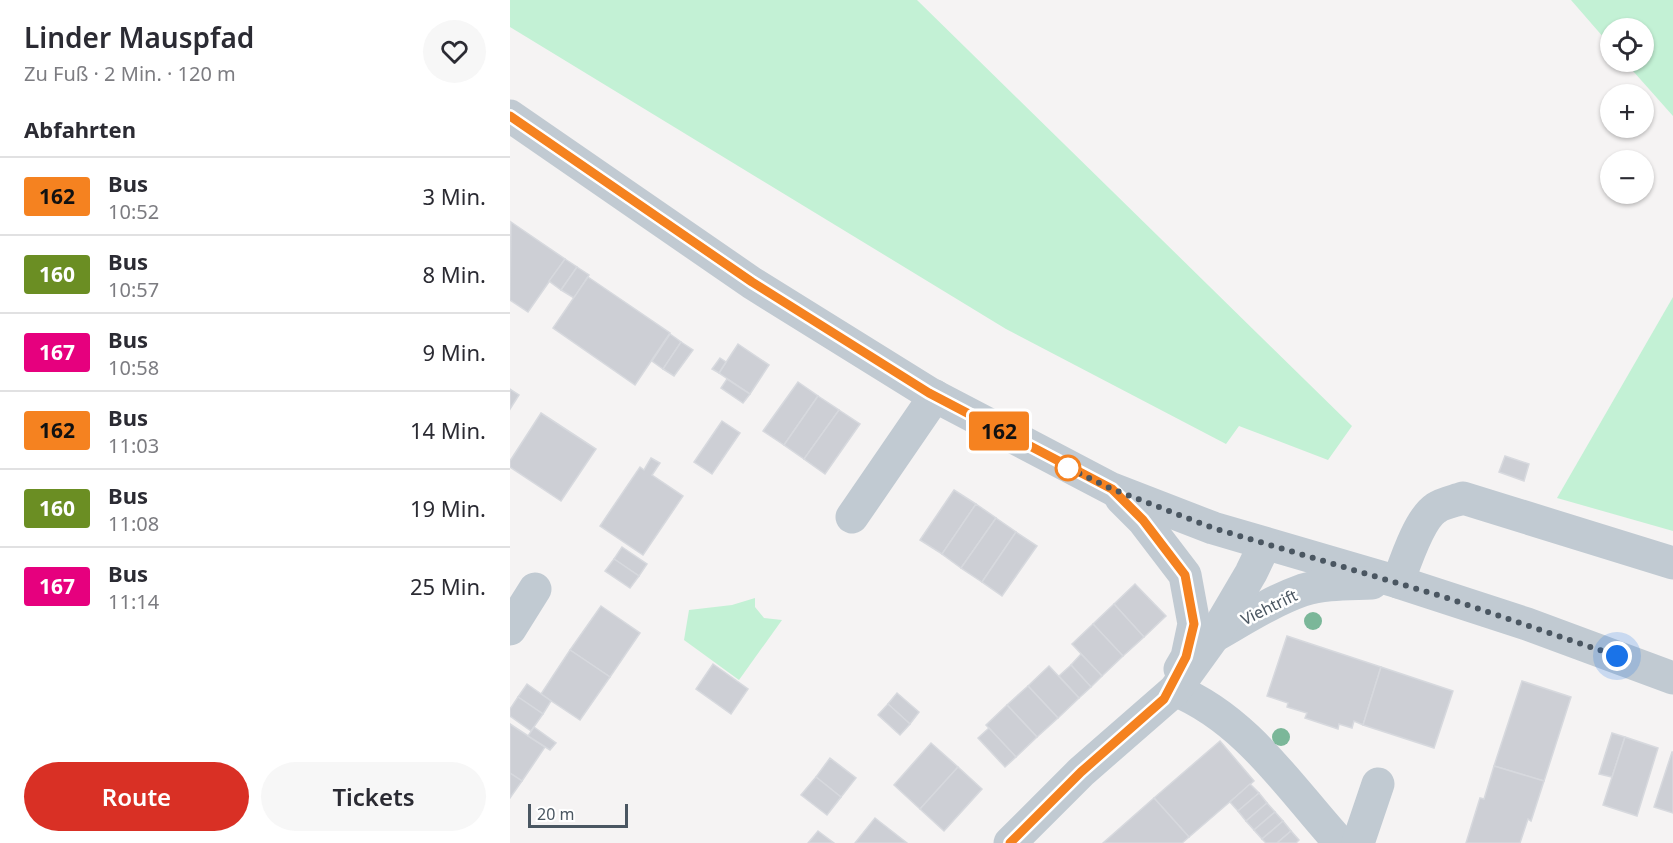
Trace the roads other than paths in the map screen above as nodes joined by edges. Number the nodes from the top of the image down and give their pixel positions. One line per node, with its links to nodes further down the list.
1 (510, 116): 2 (street)
2 (935, 396): 3 (street); 4 (street)
3 (1112, 489): 5 (street); 12 (street, Viehtrift)
4 (852, 517)
5 (1265, 544): 7 (street); 10 (street, Viehtrift)
6 (1673, 563): 7 (street)
7 (1398, 582): 10 (street, Viehtrift); 11 (street)
8 (535, 589): 9 (street)
9 (510, 629)
10 (1214, 636): 12 (street, Viehtrift)
11 (1673, 678)
12 (1169, 695): 14 (street, Viehtrift); 15 (street)
13 (1378, 784): 16 (street)
14 (1010, 843)
15 (1340, 843)
16 (1358, 843)

